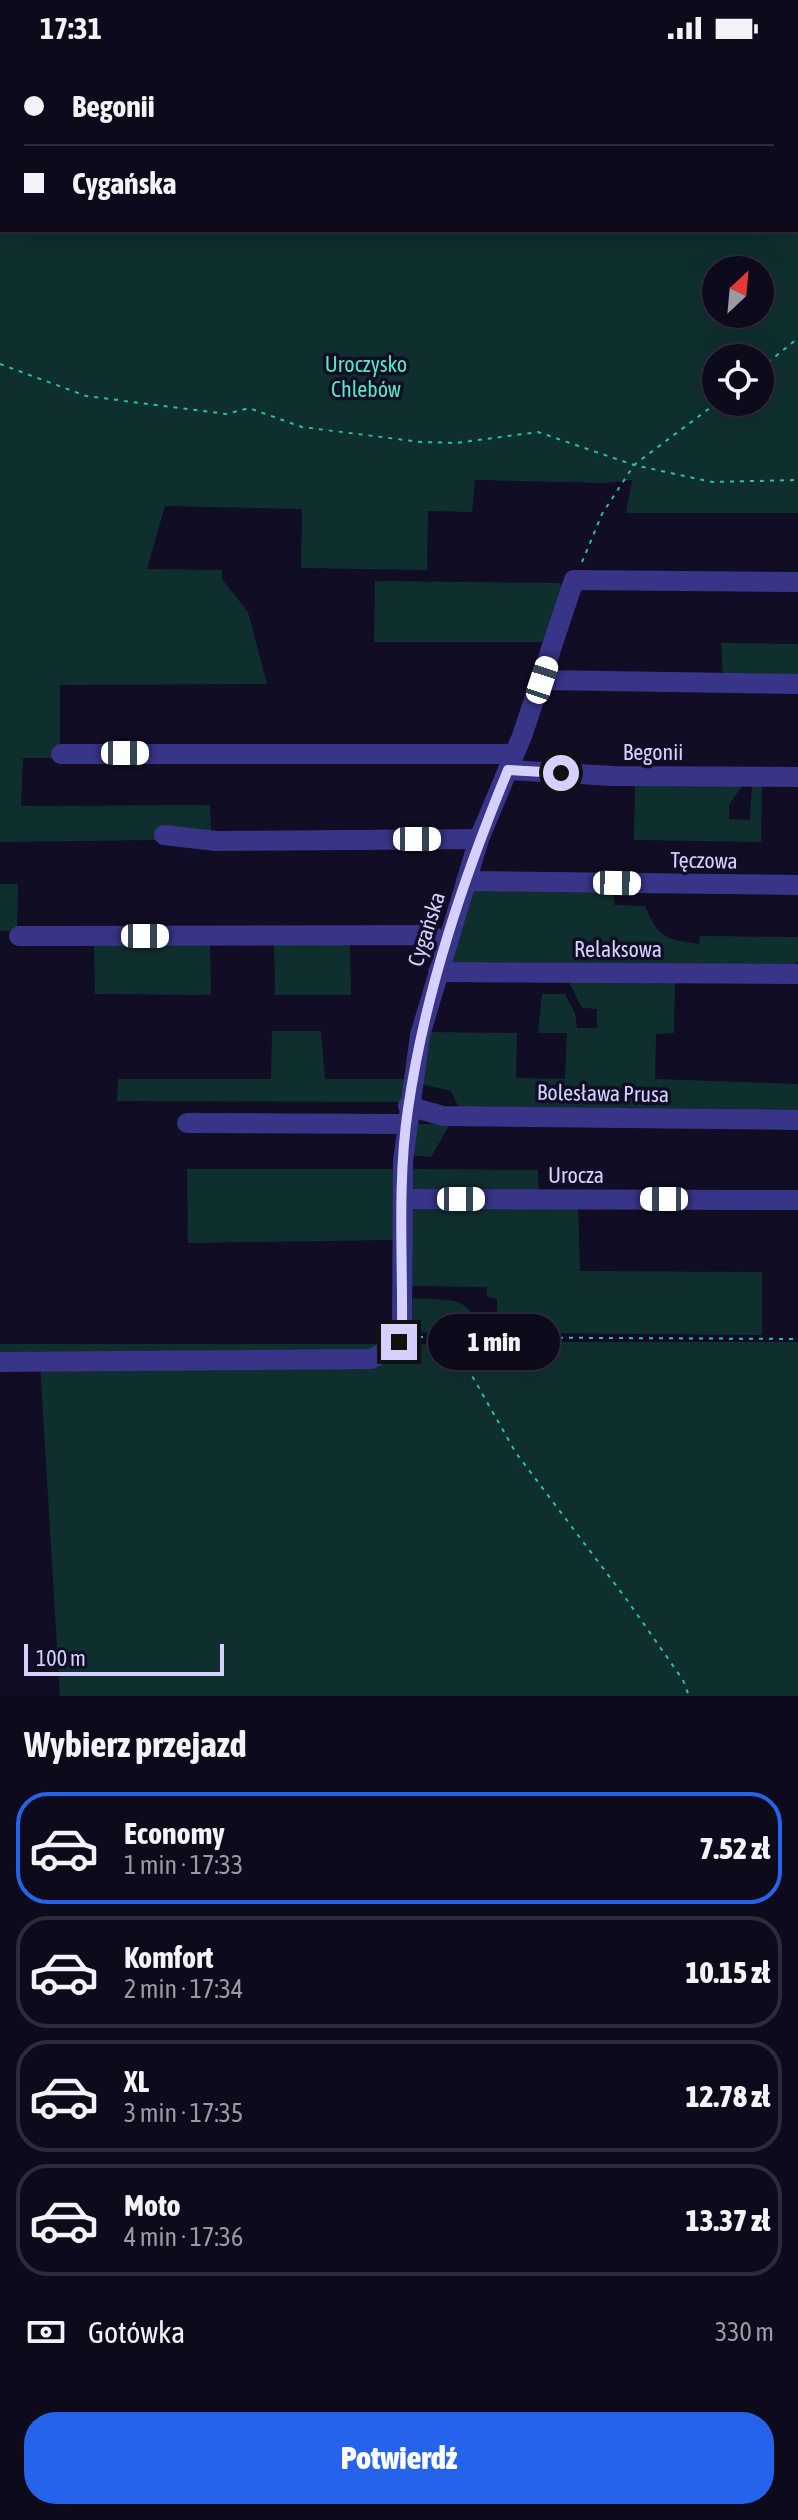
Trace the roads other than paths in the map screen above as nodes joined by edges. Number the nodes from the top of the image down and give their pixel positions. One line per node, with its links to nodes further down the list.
1 (798, 582): 2 (street, Cygańska)
2 (542, 680): 3 (street); 5 (street, Cygańska)
3 (798, 684)
4 (61, 754): 5 (street, Begonii)
5 (511, 762): 6 (street, Begonii); 8 (street, Cygańska)
6 (798, 777)
7 (164, 835): 8 (street)
8 (479, 839): 9 (street, Cygańska)
9 (466, 881): 10 (street, Tęczowa); 12 (street, Cygańska)
10 (798, 885)
11 (19, 936): 12 (street)
12 (448, 943): 13 (street, Cygańska)
13 (438, 972): 14 (street, Relaksowa); 15 (street, Cygańska)
14 (798, 974)
15 (407, 1115): 16 (street, Bolesława Prusa); 17 (street, Bolesława Prusa); 18 (street, Cygańska)
16 (798, 1120)
17 (187, 1123)
18 (403, 1199): 19 (street, Urocza); 20 (street, Cygańska)
19 (798, 1200)
20 (0, 1362)

